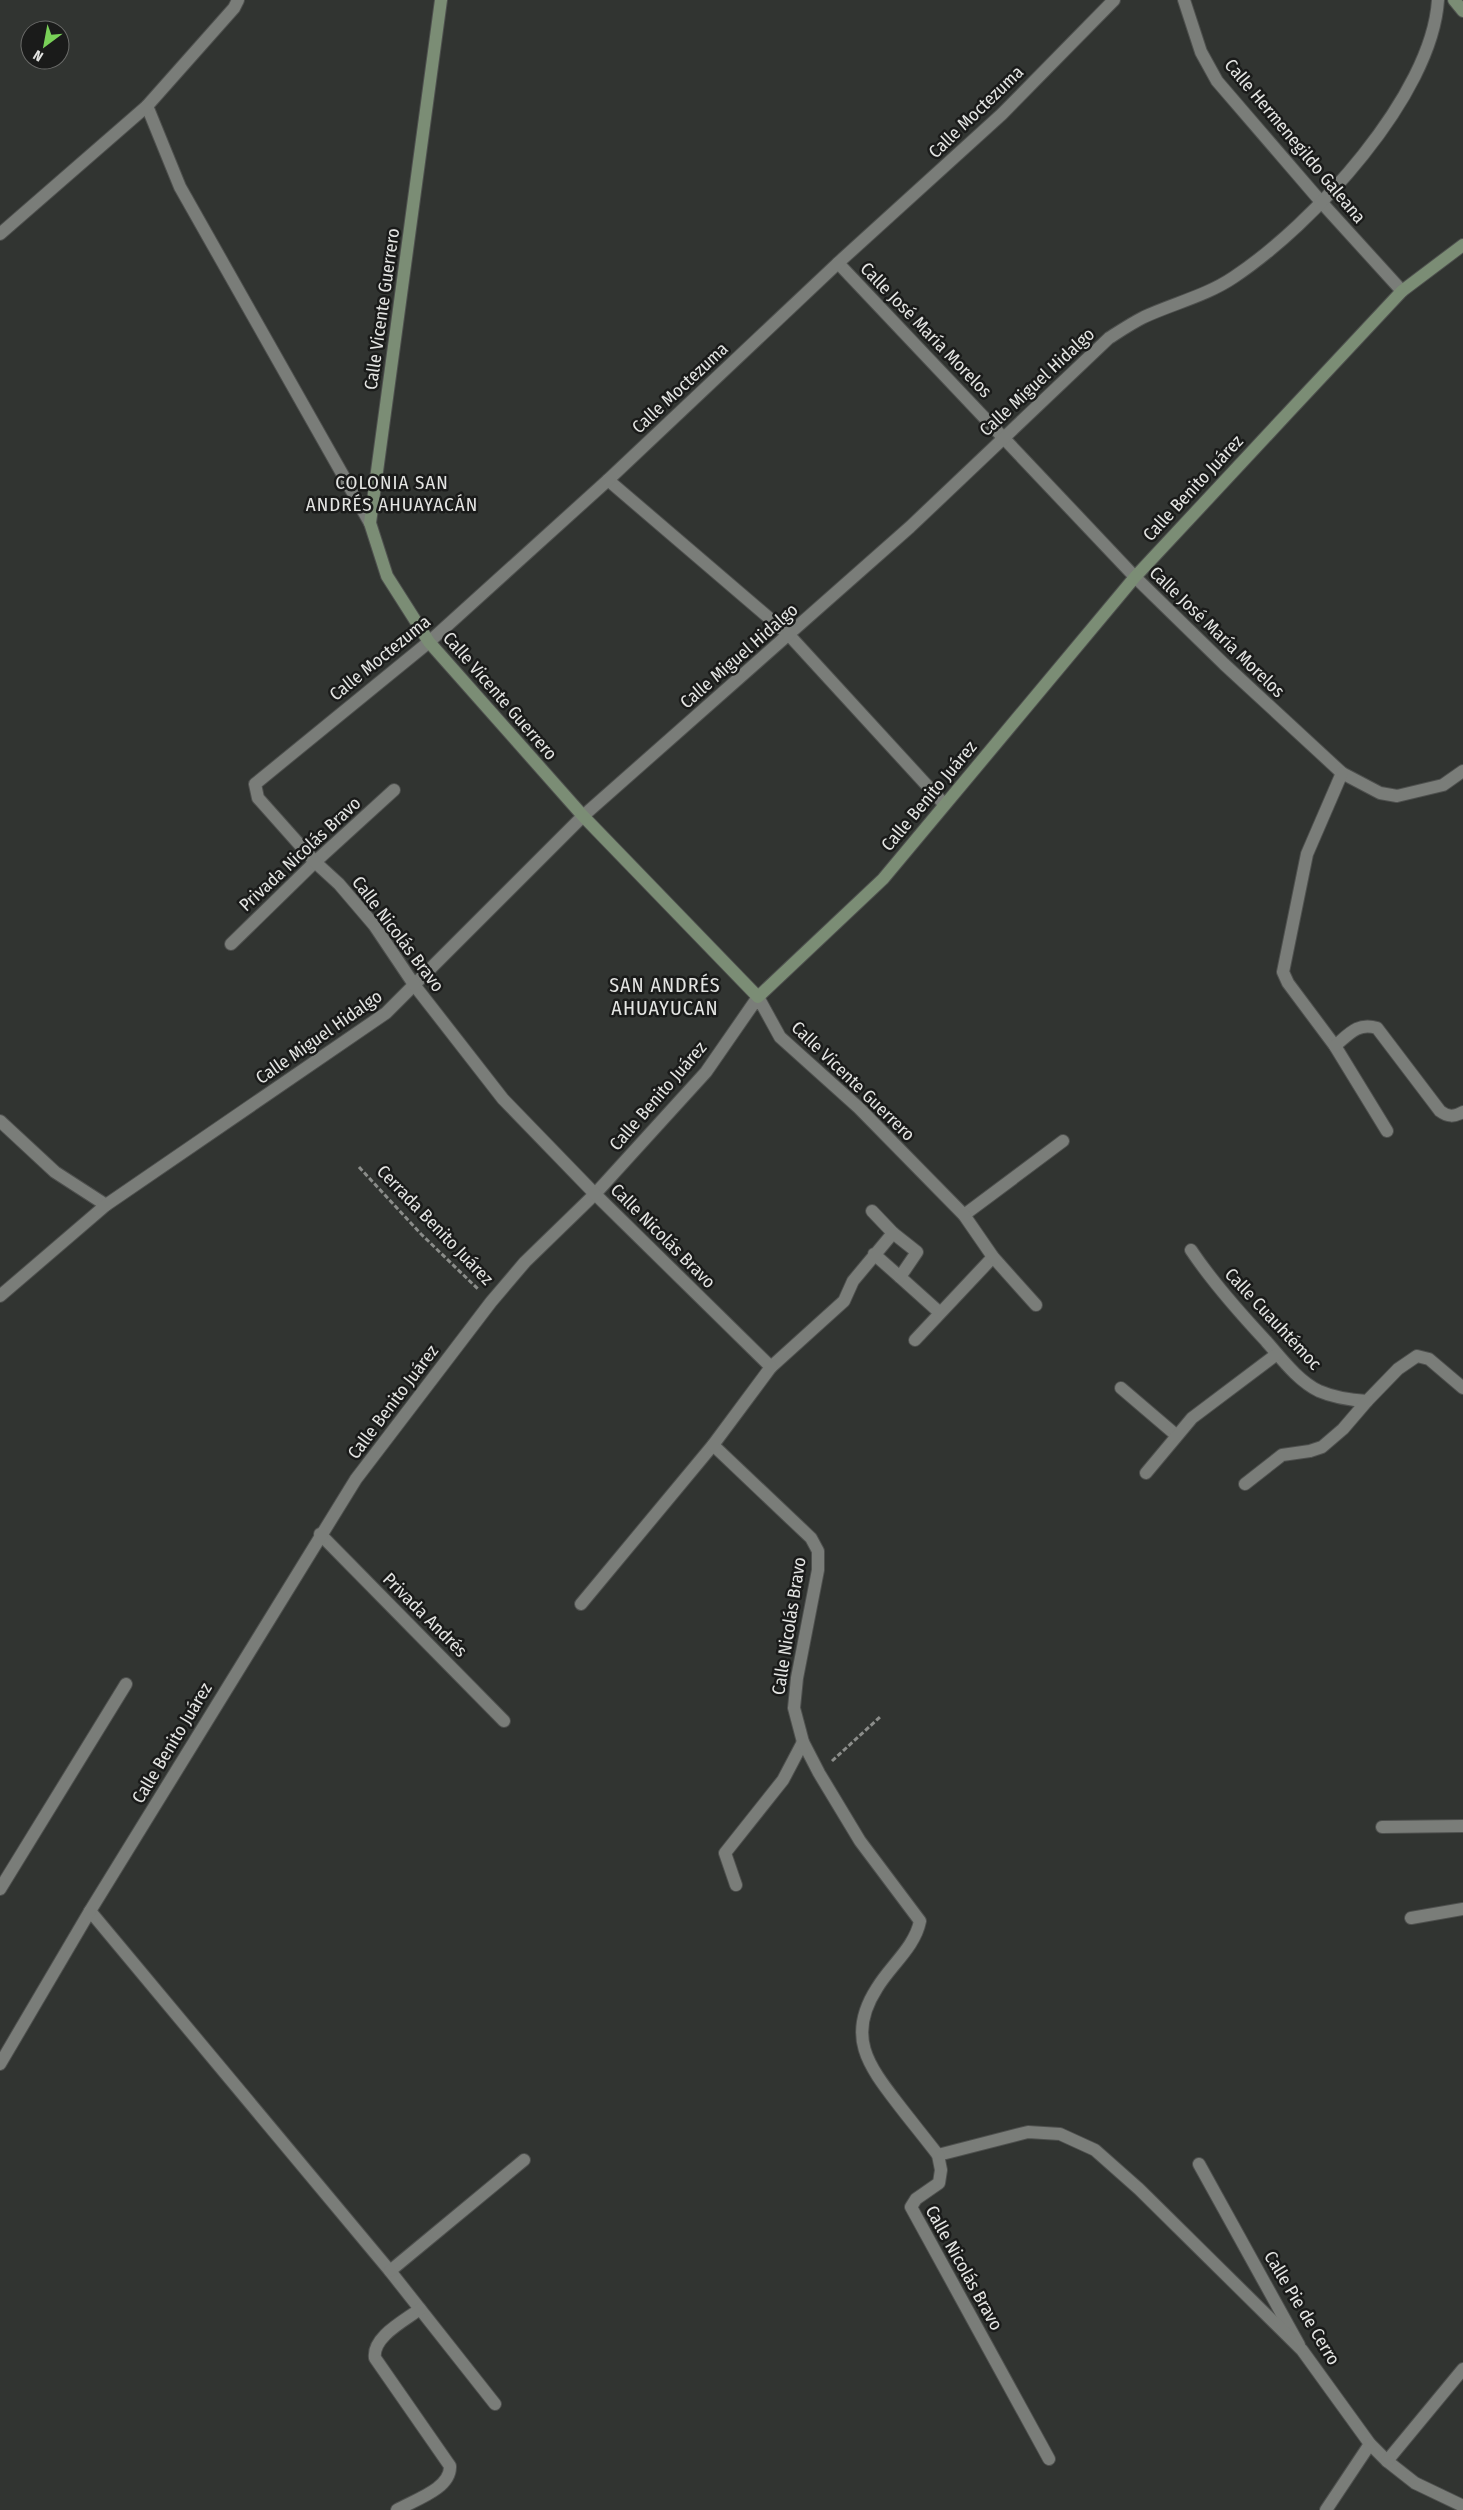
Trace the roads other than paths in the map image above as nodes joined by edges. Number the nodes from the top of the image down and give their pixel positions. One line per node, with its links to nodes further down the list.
1 (238, 0): 8 (street)
2 (441, 0): 16 (street, Calle Vicente Guerrero)
3 (1114, 0): 12 (street, Calle Moctezuma)
4 (1184, 0): 9 (street, Calle Hermenegildo Galeana)
5 (1438, 0): 9 (street, Calle Miguel Hidalgo)
6 (1454, 0): 7 (street)
7 (1463, 11)
8 (146, 106): 10 (street); 16 (street)
9 (1322, 203): 13 (street, Calle Hermenegildo Galeana); 14 (street, Calle Miguel Hidalgo)
10 (0, 234)
11 (1463, 245): 13 (street, Calle Benito Juárez)
12 (838, 263): 14 (street, Calle José María Morelos); 15 (street, Calle Moctezuma)
13 (1402, 291): 17 (street, Calle Benito Juárez)
14 (1004, 437): 17 (street, Calle José María Morelos); 18 (street, Calle Miguel Hidalgo)
15 (608, 480): 18 (street); 19 (street, Calle Moctezuma)
16 (370, 523): 19 (street, Calle Vicente Guerrero)
17 (1135, 577): 21 (street, Calle José María Morelos); 24 (street, Calle Benito Juárez)
18 (789, 635): 24 (street); 25 (street, Calle Miguel Hidalgo)
19 (429, 642): 22 (street, Calle Moctezuma); 25 (street, Calle Vicente Guerrero)
20 (1463, 771): 21 (street, Calle José María Morelos)
21 (1342, 773): 30 (street)
22 (255, 784): 26 (street, Calle Nicolás Bravo)
23 (394, 790): 26 (street, Privada Nicolás Bravo)
24 (944, 804): 29 (street, Calle Benito Juárez)
25 (583, 816): 28 (street, Calle Miguel Hidalgo); 29 (street, Calle Vicente Guerrero)
26 (315, 862): 27 (street, Privada Nicolás Bravo); 28 (street, Calle Nicolás Bravo)
27 (231, 944)
28 (415, 986): 35 (street, Calle Nicolás Bravo); 36 (street, Calle Miguel Hidalgo)
29 (758, 997): 35 (street, Calle Benito Juárez); 38 (street, Calle Vicente Guerrero)
30 (1335, 1046): 31 (street); 33 (street)
31 (1463, 1112)
32 (0, 1121): 36 (street)
33 (1387, 1131)
34 (1063, 1141): 38 (street)
35 (595, 1194): 49 (street, Calle Nicolás Bravo); 57 (street, Calle Benito Juárez)
36 (106, 1205): 44 (street, Calle Miguel Hidalgo)
37 (872, 1211): 39 (street)
38 (964, 1215): 42 (street, Calle Vicente Guerrero)
39 (893, 1233): 41 (street); 43 (street)
40 (1191, 1250): 48 (street, Calle Cuauhtémoc)
41 (874, 1254): 43 (street); 49 (street)
42 (993, 1257): 45 (street, Calle Vicente Guerrero); 46 (street)
43 (900, 1277): 46 (street)
44 (0, 1296)
45 (1036, 1305)
46 (940, 1312): 47 (street)
47 (915, 1340)
48 (1277, 1354): 52 (street, Calle Cuauhtémoc); 53 (street)
49 (771, 1367): 54 (street)
50 (1121, 1388): 53 (street)
51 (1463, 1388): 52 (street)
52 (1367, 1401): 56 (street)
53 (1176, 1435): 55 (street)
54 (713, 1445): 58 (street); 61 (street, Calle Nicolás Bravo)
55 (1146, 1473)
56 (1245, 1484)
57 (320, 1534): 60 (street, Privada Andrés); 67 (street, Calle Benito Juárez)
58 (581, 1604)
59 (126, 1684): 65 (street)
60 (504, 1721)
61 (803, 1742): 64 (street); 70 (street, Calle Nicolás Bravo)
62 (1463, 1826): 63 (street)
63 (1382, 1827)
64 (736, 1885)
65 (0, 1889)
66 (1463, 1909): 68 (street)
67 (90, 1911): 69 (street, Calle Benito Juárez); 73 (street)
68 (1411, 1918)
69 (0, 2064)
70 (938, 2155): 75 (street); 79 (street, Calle Nicolás Bravo)
71 (524, 2160): 73 (street)
72 (1199, 2164): 75 (street, Calle Pie de Cerro)
73 (390, 2271): 74 (street)
74 (420, 2309): 77 (street); 82 (street)
75 (1302, 2350): 78 (street, Calle Pie de Cerro)
76 (1463, 2369): 80 (street)
77 (495, 2404)
78 (1370, 2444): 80 (street, Calle Pie de Cerro); 83 (street)
79 (1049, 2459)
80 (1388, 2462): 81 (street, Calle Pie de Cerro)
81 (1463, 2506)
82 (396, 2510)
83 (1326, 2510)

